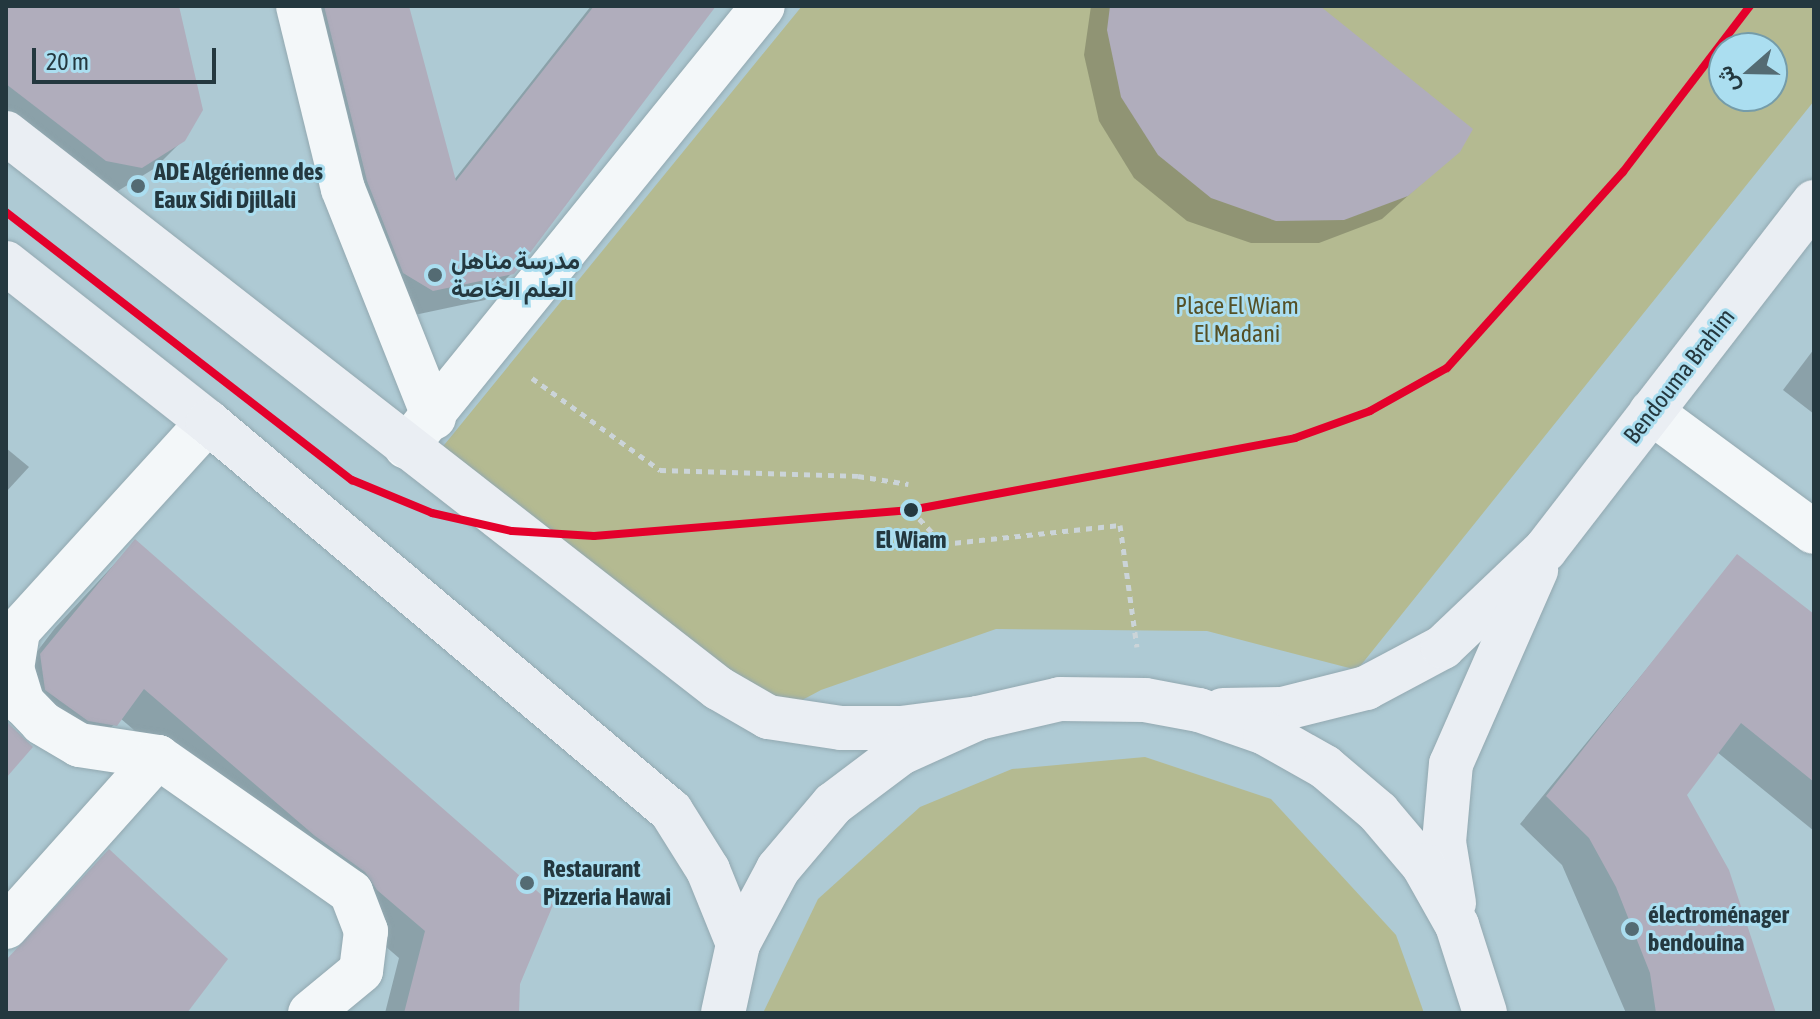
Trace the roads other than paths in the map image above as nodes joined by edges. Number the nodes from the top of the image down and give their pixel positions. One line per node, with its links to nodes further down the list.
1 (298, 6): 8 (street)
2 (763, 6): 8 (street)
3 (6, 133): 8 (main road)
4 (1814, 202): 6 (main road, Bendouma Brahim)
5 (6, 263): 7 (main road)
6 (1651, 412): 9 (street); 10 (main road, Bendouma Brahim)
7 (208, 422): 11 (street); 17 (main road)
8 (420, 432): 13 (main road)
9 (1814, 532)
10 (1545, 550): 12 (main road); 15 (main road)
11 (12, 629): 14 (street)
12 (1199, 710): 13 (main road); 15 (main road)
13 (978, 718): 17 (main road)
14 (158, 757): 16 (street); 18 (street)
15 (1457, 925): 20 (main road)
16 (6, 927)
17 (738, 944): 19 (main road)
18 (310, 1013)
19 (723, 1013)
20 (1485, 1013)

